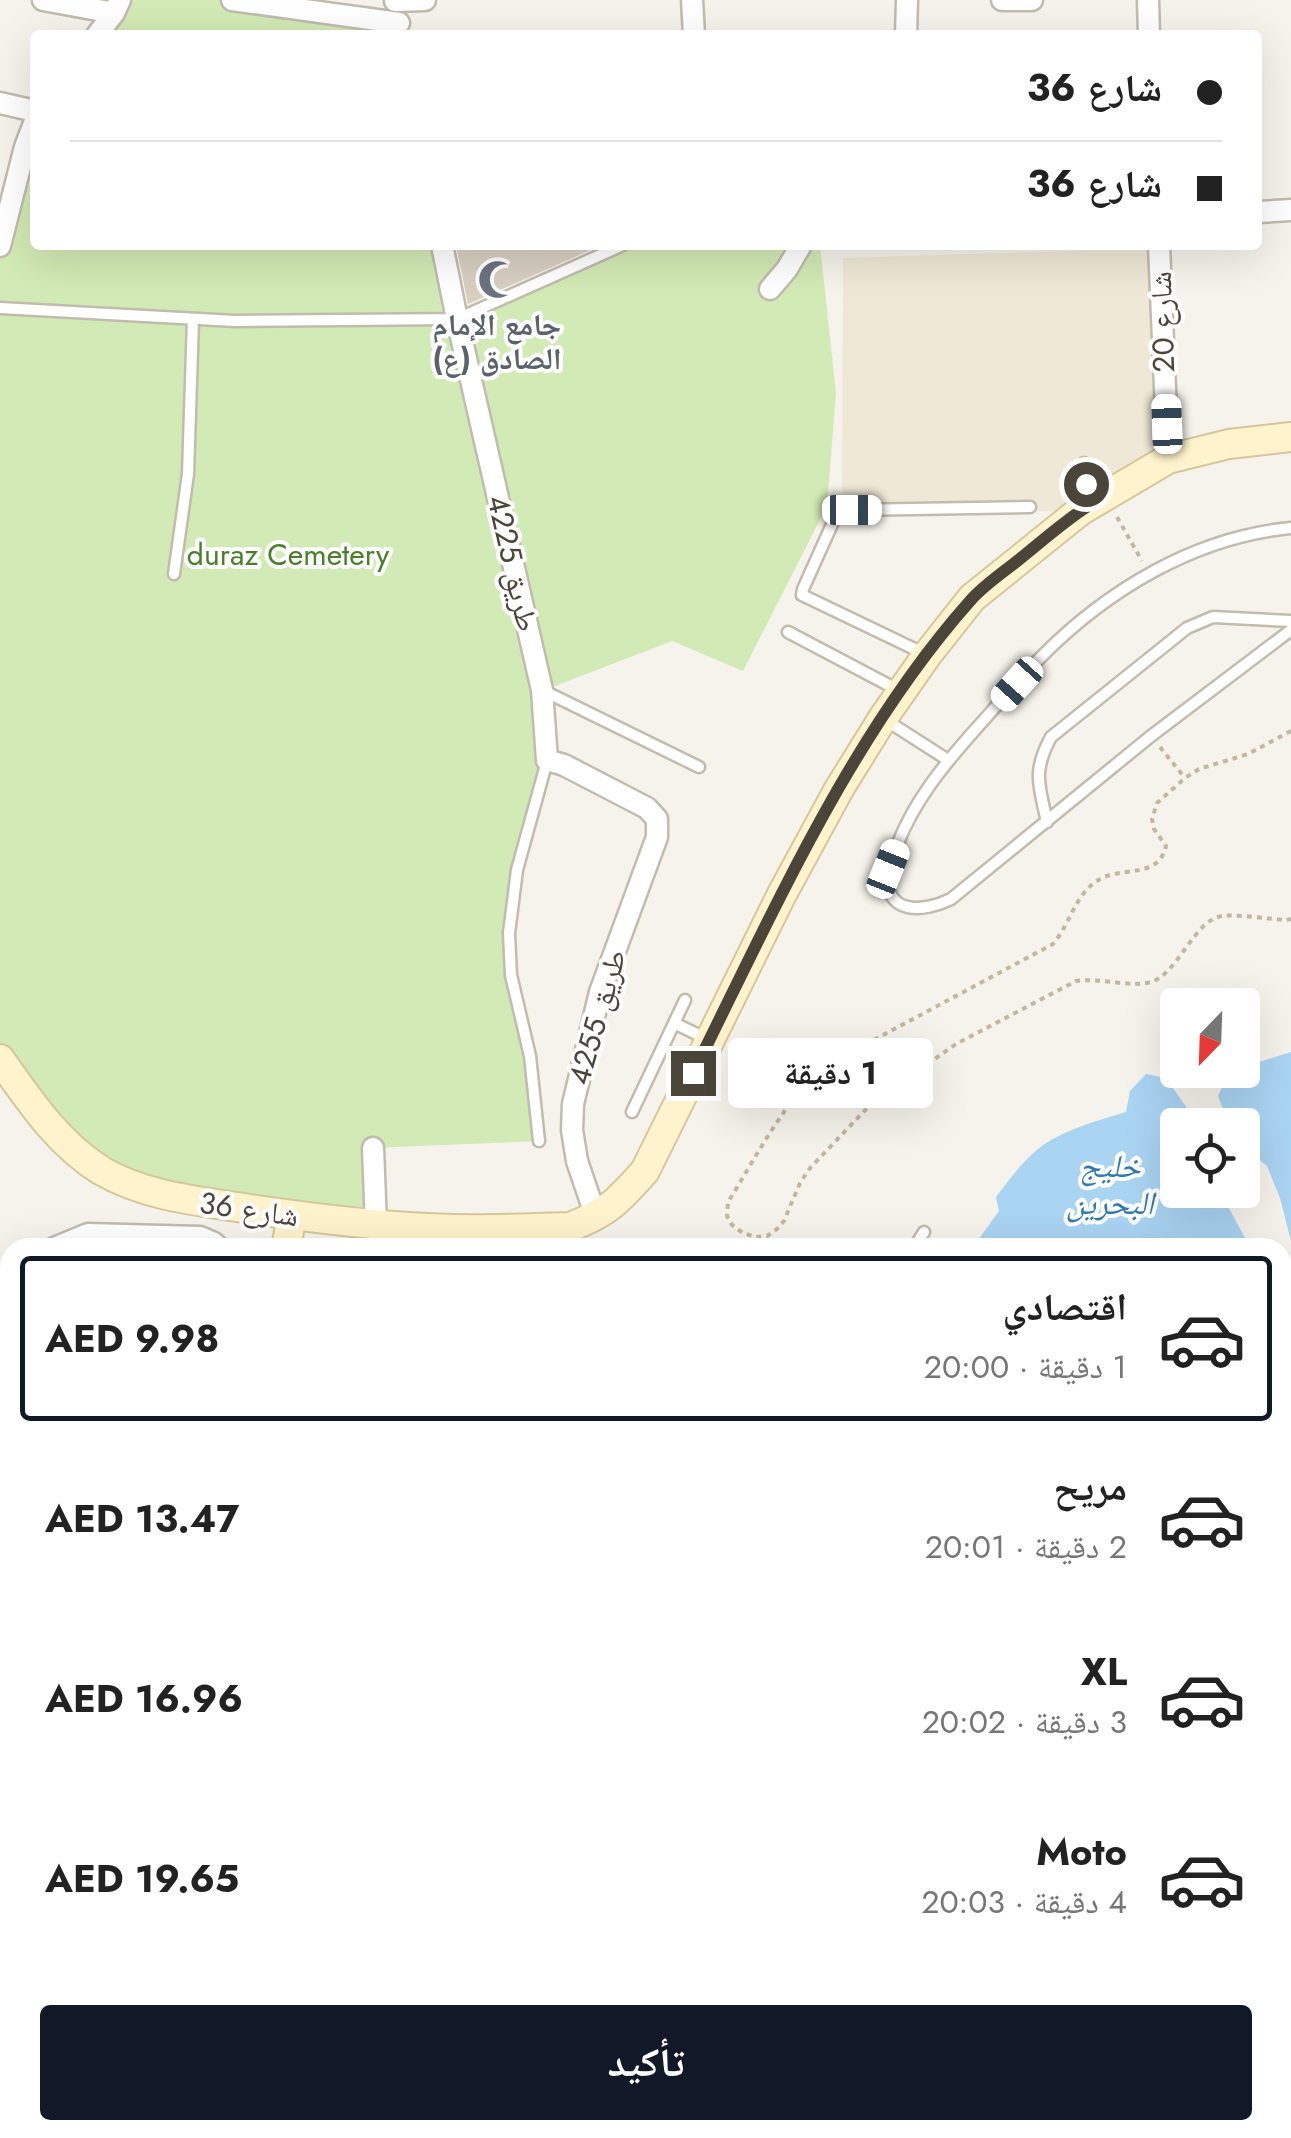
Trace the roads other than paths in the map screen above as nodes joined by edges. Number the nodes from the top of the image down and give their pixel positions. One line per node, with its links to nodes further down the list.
1 (43, 0): 10 (street)
2 (232, 0): 11 (street)
3 (394, 0): 4 (street); 11 (street)
4 (425, 0)
5 (692, 0): 13 (street)
6 (907, 0): 14 (street)
7 (1002, 0): 8 (street)
8 (1032, 0)
9 (1148, 0): 15 (street)
10 (117, 6): 12 (street)
11 (400, 29)
12 (100, 30)
13 (694, 30)
14 (906, 30)
15 (1149, 30)
16 (0, 104): 17 (street)
17 (30, 111)
18 (30, 133): 21 (street)
19 (1291, 210): 20 (street)
20 (1262, 212)
21 (4, 217): 22 (street)
22 (0, 246)
23 (443, 250): 29 (street, طريق 4225)
24 (612, 250): 29 (lane)
25 (798, 250): 27 (street)
26 (1159, 250): 32 (street, شارع 20)
27 (770, 288)
28 (0, 308): 30 (lane)
29 (456, 318): 30 (lane); 42 (street, طريق 4225)
30 (193, 319): 37 (lane)
31 (1291, 437): 32 (street)
32 (1168, 459): 34 (street)
33 (1084, 463): 34 (lane)
34 (1097, 500): 41 (street)
35 (1030, 507): 41 (lane)
36 (1291, 528): 46 (lane)
37 (174, 574)
38 (1291, 621): 48 (lane)
39 (1291, 630): 48 (lane)
40 (788, 632): 43 (lane)
41 (927, 655): 43 (street)
42 (542, 690): 45 (street, طريق 4225); 47 (lane)
43 (901, 691): 44 (street)
44 (883, 718): 46 (lane); 51 (street)
45 (547, 760): 54 (lane); 58 (street, طريق 4255)
46 (948, 760): 48 (lane)
47 (699, 767)
48 (1047, 822)
49 (685, 1000): 50 (lane)
50 (674, 1023): 51 (lane); 53 (lane)
51 (710, 1040): 58 (street)
52 (0, 1058): 56 (street, شارع 36)
53 (632, 1112)
54 (539, 1141)
55 (372, 1148): 57 (street)
56 (305, 1217): 57 (street, شارع 36); 62 (street); 63 (street)
57 (376, 1224): 64 (street, شارع 36)
58 (580, 1230): 64 (street, شارع 36)
59 (924, 1232): 65 (lane)
60 (78, 1238): 61 (street)
61 (202, 1238)
62 (292, 1238)
63 (310, 1238)
64 (537, 1238)
65 (920, 1238)

